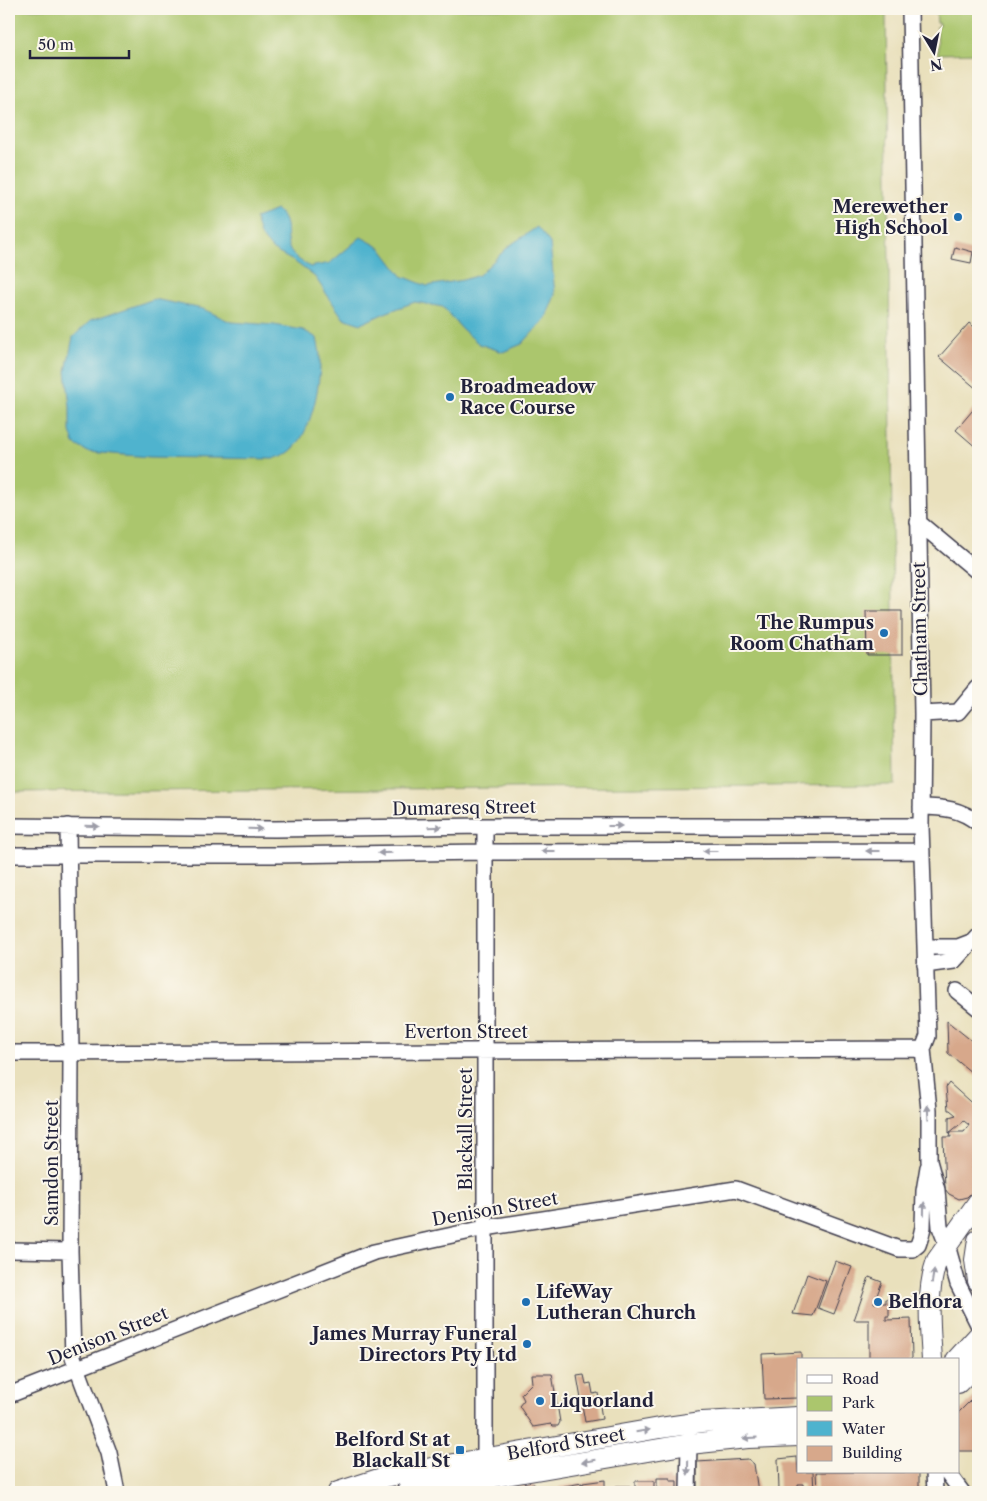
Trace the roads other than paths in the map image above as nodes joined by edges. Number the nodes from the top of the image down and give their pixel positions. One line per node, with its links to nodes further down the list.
1 (910, 9): 2 (street, Chatham Street)
2 (918, 522): 3 (street); 5 (street, Chatham Street)
3 (978, 572)
4 (978, 688): 5 (street)
5 (922, 714): 6 (street, Chatham Street)
6 (921, 806): 7 (street); 12 (street, Chatham Street)
7 (978, 823)
8 (9, 826): 9 (street, Dumaresq Street)
9 (68, 826): 13 (street, Dumaresq Street, one-way to 13); 19 (street, Samdon Street)
10 (485, 826): 11 (street, Dumaresq Street, one-way to 11); 13 (street, Dumaresq Street, one-way to 10); 16 (street, Blackall Street)
11 (654, 826): 12 (street, Dumaresq Street); 14 (street)
12 (921, 826): 15 (street, Chatham Street)
13 (275, 829): 17 (street)
14 (654, 851): 15 (street, one-way to 14); 16 (street, one-way to 16)
15 (922, 851): 21 (street, Chatham Street)
16 (485, 852): 17 (street, one-way to 17); 26 (street, Blackall Street)
17 (276, 855): 19 (street)
18 (9, 856): 19 (street)
19 (68, 856): 28 (street, Samdon Street)
20 (976, 938): 21 (street); 22 (street)
21 (925, 947): 22 (street, Chatham Street)
22 (925, 964): 25 (street, Chatham Street)
23 (957, 991): 24 (street)
24 (978, 1008)
25 (923, 1049): 26 (street, Everton Street); 29 (street, Chatham Street, one-way to 25)
26 (485, 1051): 28 (street, Everton Street); 31 (street, Blackall Street)
27 (9, 1052): 28 (street, Everton Street)
28 (71, 1052): 35 (street, Samdon Street)
29 (929, 1161): 31 (street, Denison Street, one-way to 29); 33 (street, Chatham Street)
30 (978, 1202): 33 (main road)
31 (485, 1228): 42 (street, Denison Street); 48 (street, Blackall Street)
32 (978, 1244): 36 (main road)
33 (948, 1245): 37 (street, Chatham Street); 39 (main road, one-way to 33)
34 (9, 1250): 35 (street)
35 (70, 1251): 42 (street, Samdon Street)
36 (978, 1280)
37 (978, 1324)
38 (978, 1336): 40 (main road)
39 (932, 1358)
40 (958, 1358)
41 (978, 1363): 43 (main road)
42 (76, 1369): 44 (street, Denison Street); 52 (street, Samdon Street)
43 (960, 1381)
44 (9, 1396)
45 (797, 1417): 48 (main road, Belford Street, one-way to 45)
46 (797, 1436): 47 (main road, Belford Street, one-way to 47)
47 (689, 1444): 51 (main road, Belford Street, one-way to 51); 55 (street, one-way to 55)
48 (485, 1458): 51 (street, Blackall Street); 53 (main road, Belford Street)
49 (934, 1474): 56 (street)
50 (948, 1474): 57 (street)
51 (485, 1486): 54 (main road, Belford Street)
52 (117, 1492)
53 (338, 1492)
54 (406, 1492)
55 (688, 1492)
56 (935, 1492)
57 (962, 1492)

